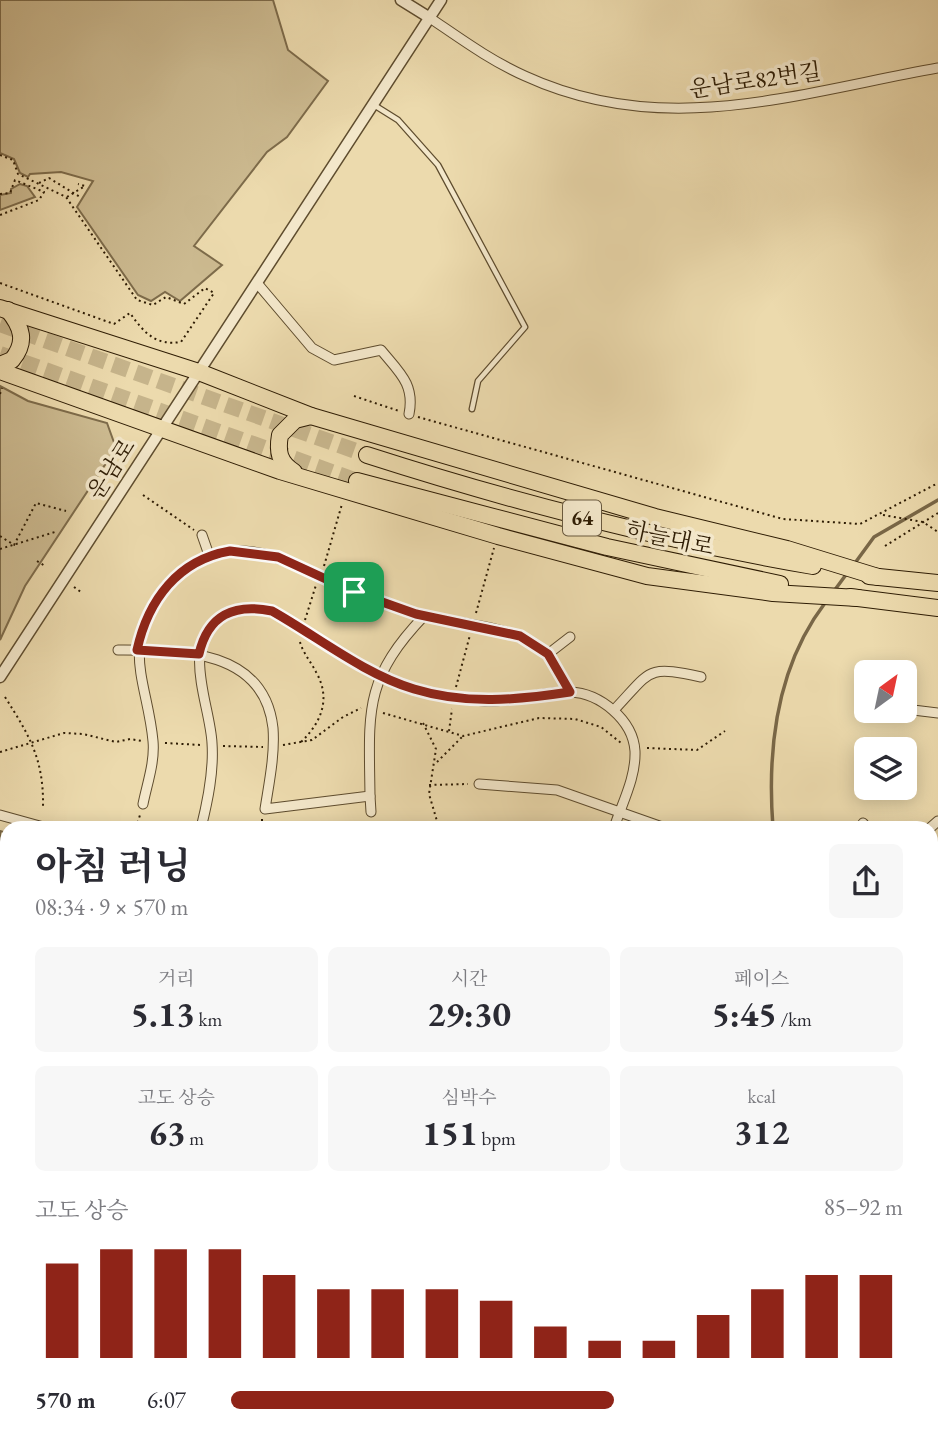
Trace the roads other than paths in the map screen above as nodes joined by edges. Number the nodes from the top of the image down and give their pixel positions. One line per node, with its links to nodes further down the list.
1 (401, 0): 3 (street)
2 (441, 0): 3 (street, 운남로)
3 (430, 18): 4 (street, 운남로82번길); 5 (street, 운남로)
4 (938, 68)
5 (373, 104): 6 (street, 운남로); 11 (lane)
6 (257, 283): 9 (street, 운남로); 12 (street)
7 (3, 307): 8 (highway); 9 (highway)
8 (0, 365)
9 (199, 372): 13 (highway); 14 (street, 운남로)
10 (2, 377): 14 (highway)
11 (472, 409)
12 (409, 414)
13 (311, 416): 16 (highway); 20 (highway)
14 (163, 426): 16 (highway); 31 (street, 운남로)
15 (367, 456): 20 (highway, 하늘대로 / 64)
16 (300, 477): 22 (highway)
17 (357, 481): 22 (highway, 하늘대로 / 64)
18 (202, 535): 19 (street)
19 (209, 555): 24 (street); 27 (street)
20 (804, 560): 21 (highway)
21 (938, 583)
22 (785, 589): 23 (highway)
23 (938, 607)
24 (424, 616): 29 (street); 30 (street)
25 (570, 637): 29 (street)
26 (118, 650): 27 (street)
27 (137, 650): 28 (street); 39 (street)
28 (199, 654): 30 (street); 43 (street); 45 (street)
29 (548, 654): 33 (street)
30 (379, 674): 33 (street); 38 (street)
31 (0, 677)
32 (701, 677): 34 (street)
33 (570, 692): 34 (street)
34 (614, 710): 40 (street)
35 (917, 710): 36 (street)
36 (938, 713)
37 (479, 784): 40 (street)
38 (370, 796): 41 (street); 43 (street)
39 (143, 804)
40 (620, 810): 46 (street); 47 (street)
41 (371, 813)
42 (0, 814): 44 (street)
43 (263, 818)
44 (24, 821)
45 (202, 821)
46 (616, 821)
47 (648, 821)

